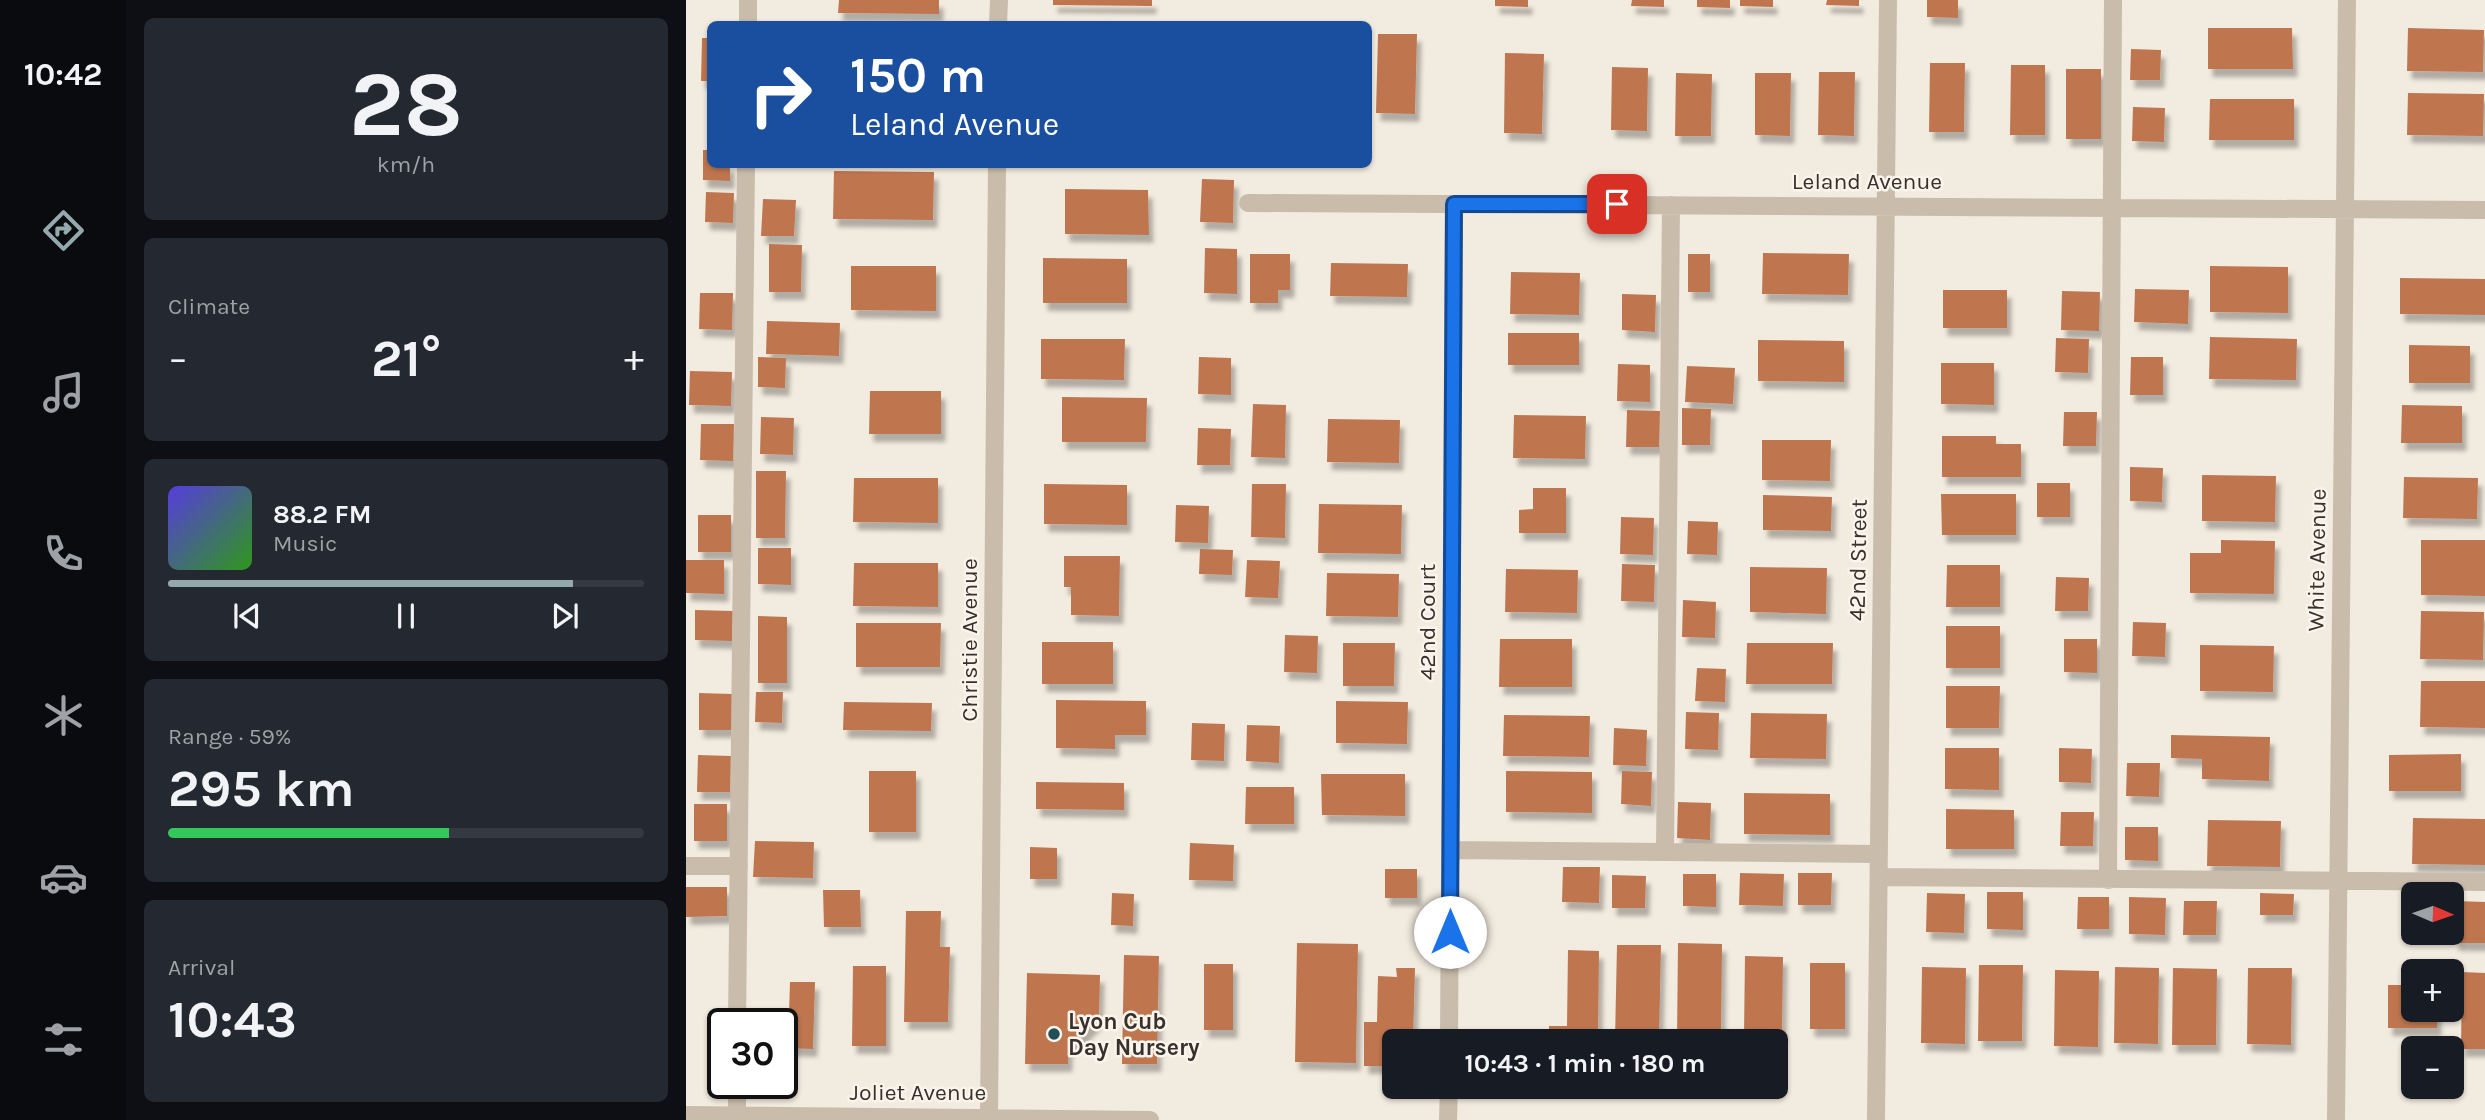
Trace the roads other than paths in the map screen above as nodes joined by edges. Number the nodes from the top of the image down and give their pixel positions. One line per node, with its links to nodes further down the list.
1 (748, 0): 6 (street)
2 (999, 0): 7 (street)
3 (1888, 0): 13 (street, 42nd Street)
4 (2113, 0): 14 (street)
5 (2347, 0): 15 (street, White Avenue)
6 (748, 21)
7 (998, 21)
8 (746, 168): 21 (street)
9 (997, 168): 33 (street, Christie Avenue)
10 (1248, 203): 11 (street, Leland Avenue)
11 (1454, 204): 12 (street, Leland Avenue); 17 (street, 42nd Court)
12 (1671, 205): 13 (street, Leland Avenue); 18 (street)
13 (1885, 205): 14 (street, Leland Avenue); 19 (street, 42nd Street)
14 (2111, 206): 15 (street, Leland Avenue); 23 (street)
15 (2346, 208): 16 (street, Leland Avenue); 24 (street, White Avenue)
16 (2485, 209)
17 (1450, 850): 18 (street); 27 (street, 42nd Court)
18 (1665, 852): 19 (street)
19 (1879, 854): 22 (street, 42nd Street)
20 (686, 866): 21 (street)
21 (739, 866): 26 (street)
22 (1879, 877): 23 (street); 37 (street, 42nd Street)
23 (2108, 880): 24 (street)
24 (2338, 882): 25 (street); 38 (street, White Avenue)
25 (2485, 882)
26 (737, 1008)
27 (1449, 1029)
28 (737, 1099): 31 (street)
29 (1449, 1099): 36 (street)
30 (686, 1115): 32 (street, Joliet Avenue)
31 (737, 1115): 32 (street, Joliet Avenue); 34 (street, Joliet Avenue)
32 (705, 1117)
33 (989, 1117): 34 (street, Joliet Avenue); 35 (street, Joliet Avenue)
34 (786, 1118)
35 (1150, 1120)
36 (1448, 1120)
37 (1876, 1120)
38 (2336, 1120)

